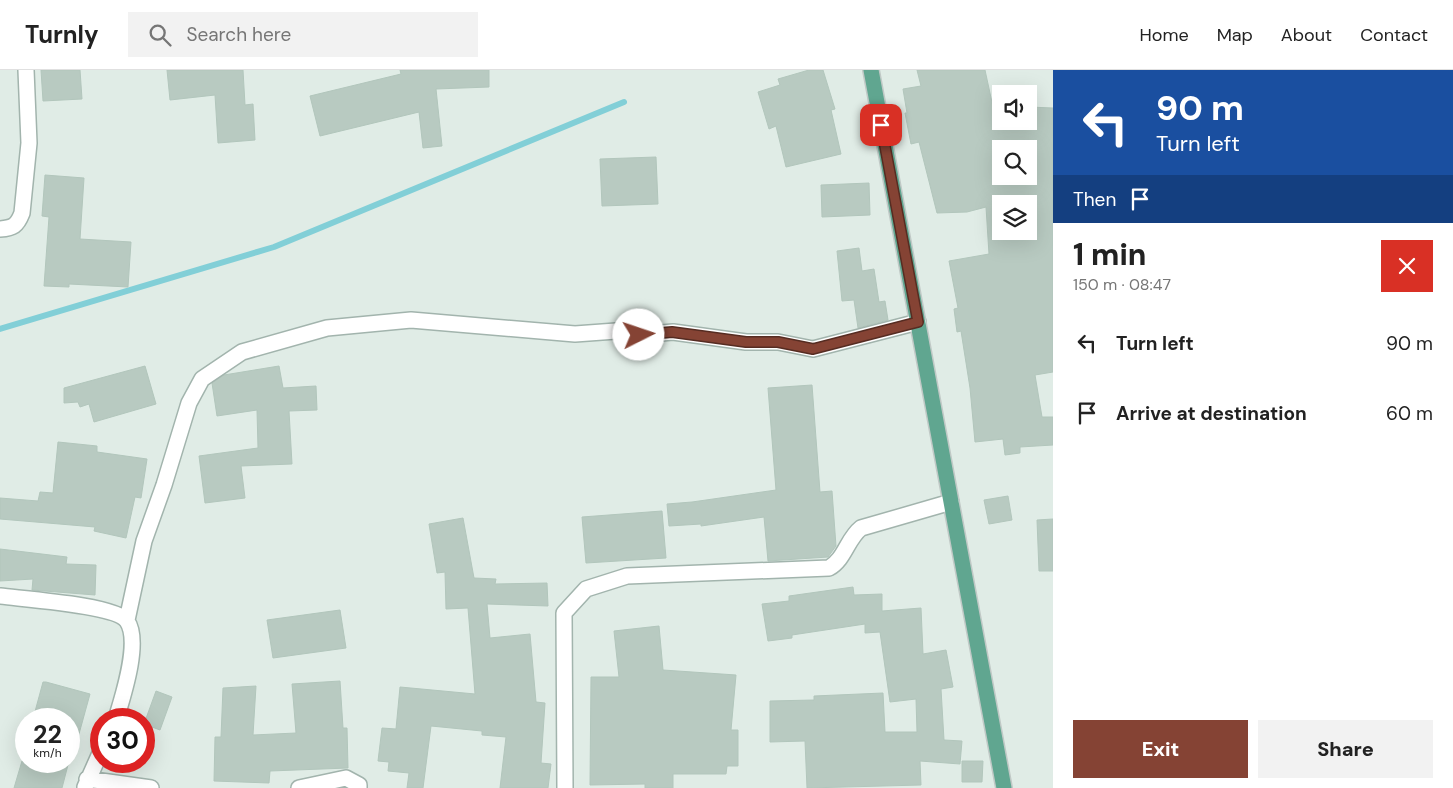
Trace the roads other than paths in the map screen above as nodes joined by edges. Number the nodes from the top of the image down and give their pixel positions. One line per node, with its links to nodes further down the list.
1 (26, 70): 3 (street)
2 (871, 70): 4 (main road)
3 (0, 229)
4 (918, 322): 5 (main road); 7 (street)
5 (951, 502): 13 (street); 14 (main road)
6 (0, 596): 7 (street)
7 (127, 620): 8 (street)
8 (119, 708)
9 (86, 783): 10 (street)
10 (151, 788)
11 (298, 788): 12 (street)
12 (359, 788)
13 (565, 788)
14 (1004, 788)

